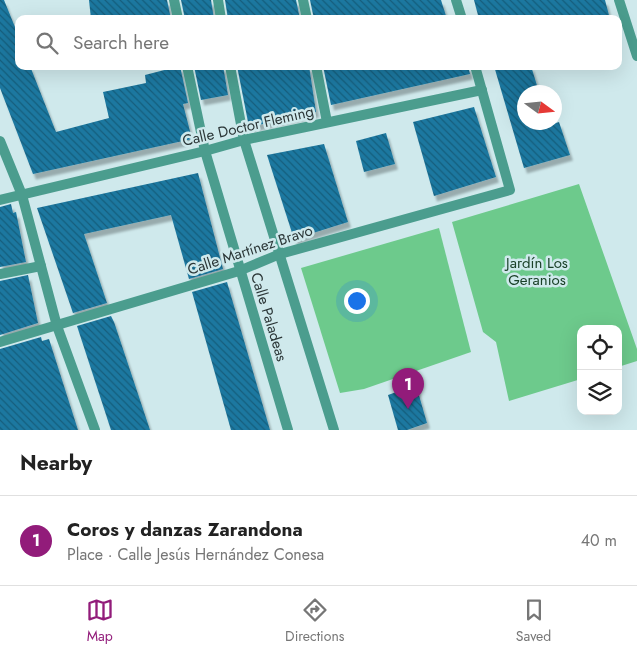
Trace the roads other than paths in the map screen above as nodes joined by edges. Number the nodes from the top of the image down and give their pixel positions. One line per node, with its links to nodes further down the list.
1 (174, 0): 6 (street)
2 (218, 0): 7 (street)
3 (303, 0): 8 (street)
4 (456, 0): 9 (street)
5 (619, 0): 10 (street)
6 (177, 15)
7 (220, 15)
8 (306, 15)
9 (461, 15)
10 (637, 56)
11 (188, 70): 19 (street, Calle Paladeas)
12 (231, 70): 17 (street)
13 (317, 70): 16 (street)
14 (476, 70): 15 (street)
15 (482, 90): 16 (street, Calle Doctor Fleming); 22 (street, Calle Martínez Bravo)
16 (327, 122): 17 (street, Calle Doctor Fleming)
17 (244, 140): 19 (street, Calle Doctor Fleming); 22 (street)
18 (0, 141): 20 (street)
19 (205, 152): 20 (street, Calle Doctor Fleming); 24 (street, Calle Paladeas)
20 (22, 195): 21 (street, Calle Doctor Fleming); 23 (street)
21 (0, 200)
22 (280, 254): 24 (street, Calle Martínez Bravo); 30 (street)
23 (41, 266): 25 (street); 26 (street)
24 (239, 271): 26 (street, Calle Martínez Bravo); 29 (street, Calle Paladeas)
25 (0, 274)
26 (57, 326): 27 (street, Calle Martínez Bravo); 28 (street)
27 (0, 342)
28 (95, 430)
29 (288, 430)
30 (334, 430)

